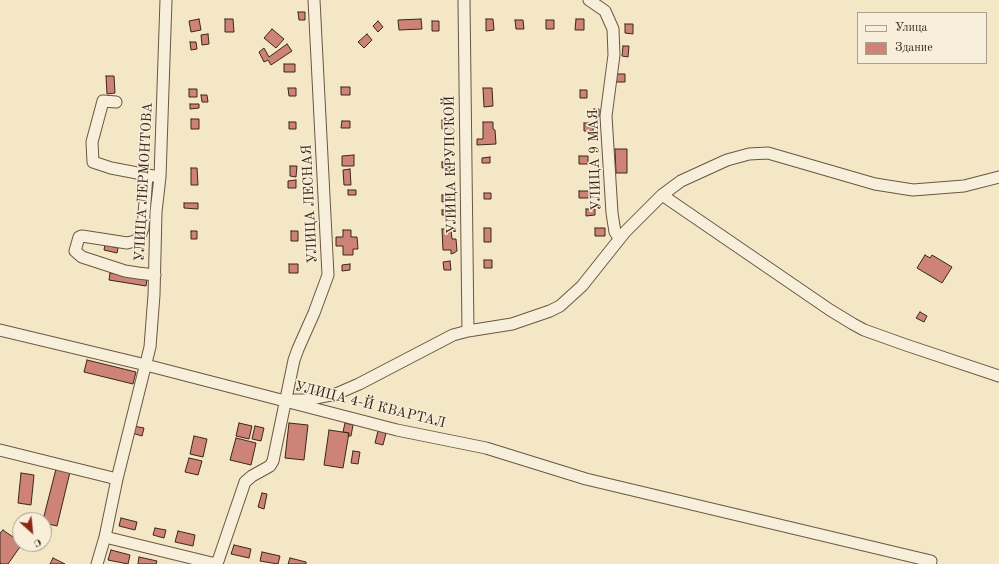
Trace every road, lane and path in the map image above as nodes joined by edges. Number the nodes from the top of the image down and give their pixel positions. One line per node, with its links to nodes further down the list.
1 (166, 0): 8 (street, УЛИЦА ЛЕРМОНТОВА)
2 (314, 0): 16 (street, УЛИЦА ЛЕСНАЯ)
3 (464, 0): 13 (street, УЛИЦА КРУПСКОЙ)
4 (589, 0): 10 (street, УЛИЦА 9 МАЯ)
5 (116, 102): 6 (street)
6 (146, 175): 8 (street); 11 (street)
7 (999, 176): 9 (street)
8 (160, 177): 11 (street, УЛИЦА ЛЕРМОНТОВА)
9 (662, 196): 10 (street); 15 (street)
10 (619, 238): 13 (street)
11 (155, 275): 14 (street, УЛИЦА ЛЕРМОНТОВА)
12 (0, 330): 14 (street, УЛИЦА 4-Й КВАРТАЛ)
13 (468, 330): 16 (street)
14 (146, 365): 16 (street, УЛИЦА 4-Й КВАРТАЛ); 18 (street)
15 (999, 376)
16 (286, 400): 20 (street, УЛИЦА 4-Й КВАРТАЛ); 22 (street, УЛИЦА ЛЕСНАЯ)
17 (0, 450): 18 (street)
18 (117, 479): 19 (street)
19 (105, 537): 21 (street); 22 (street)
20 (930, 561)
21 (97, 564)
22 (217, 564)

